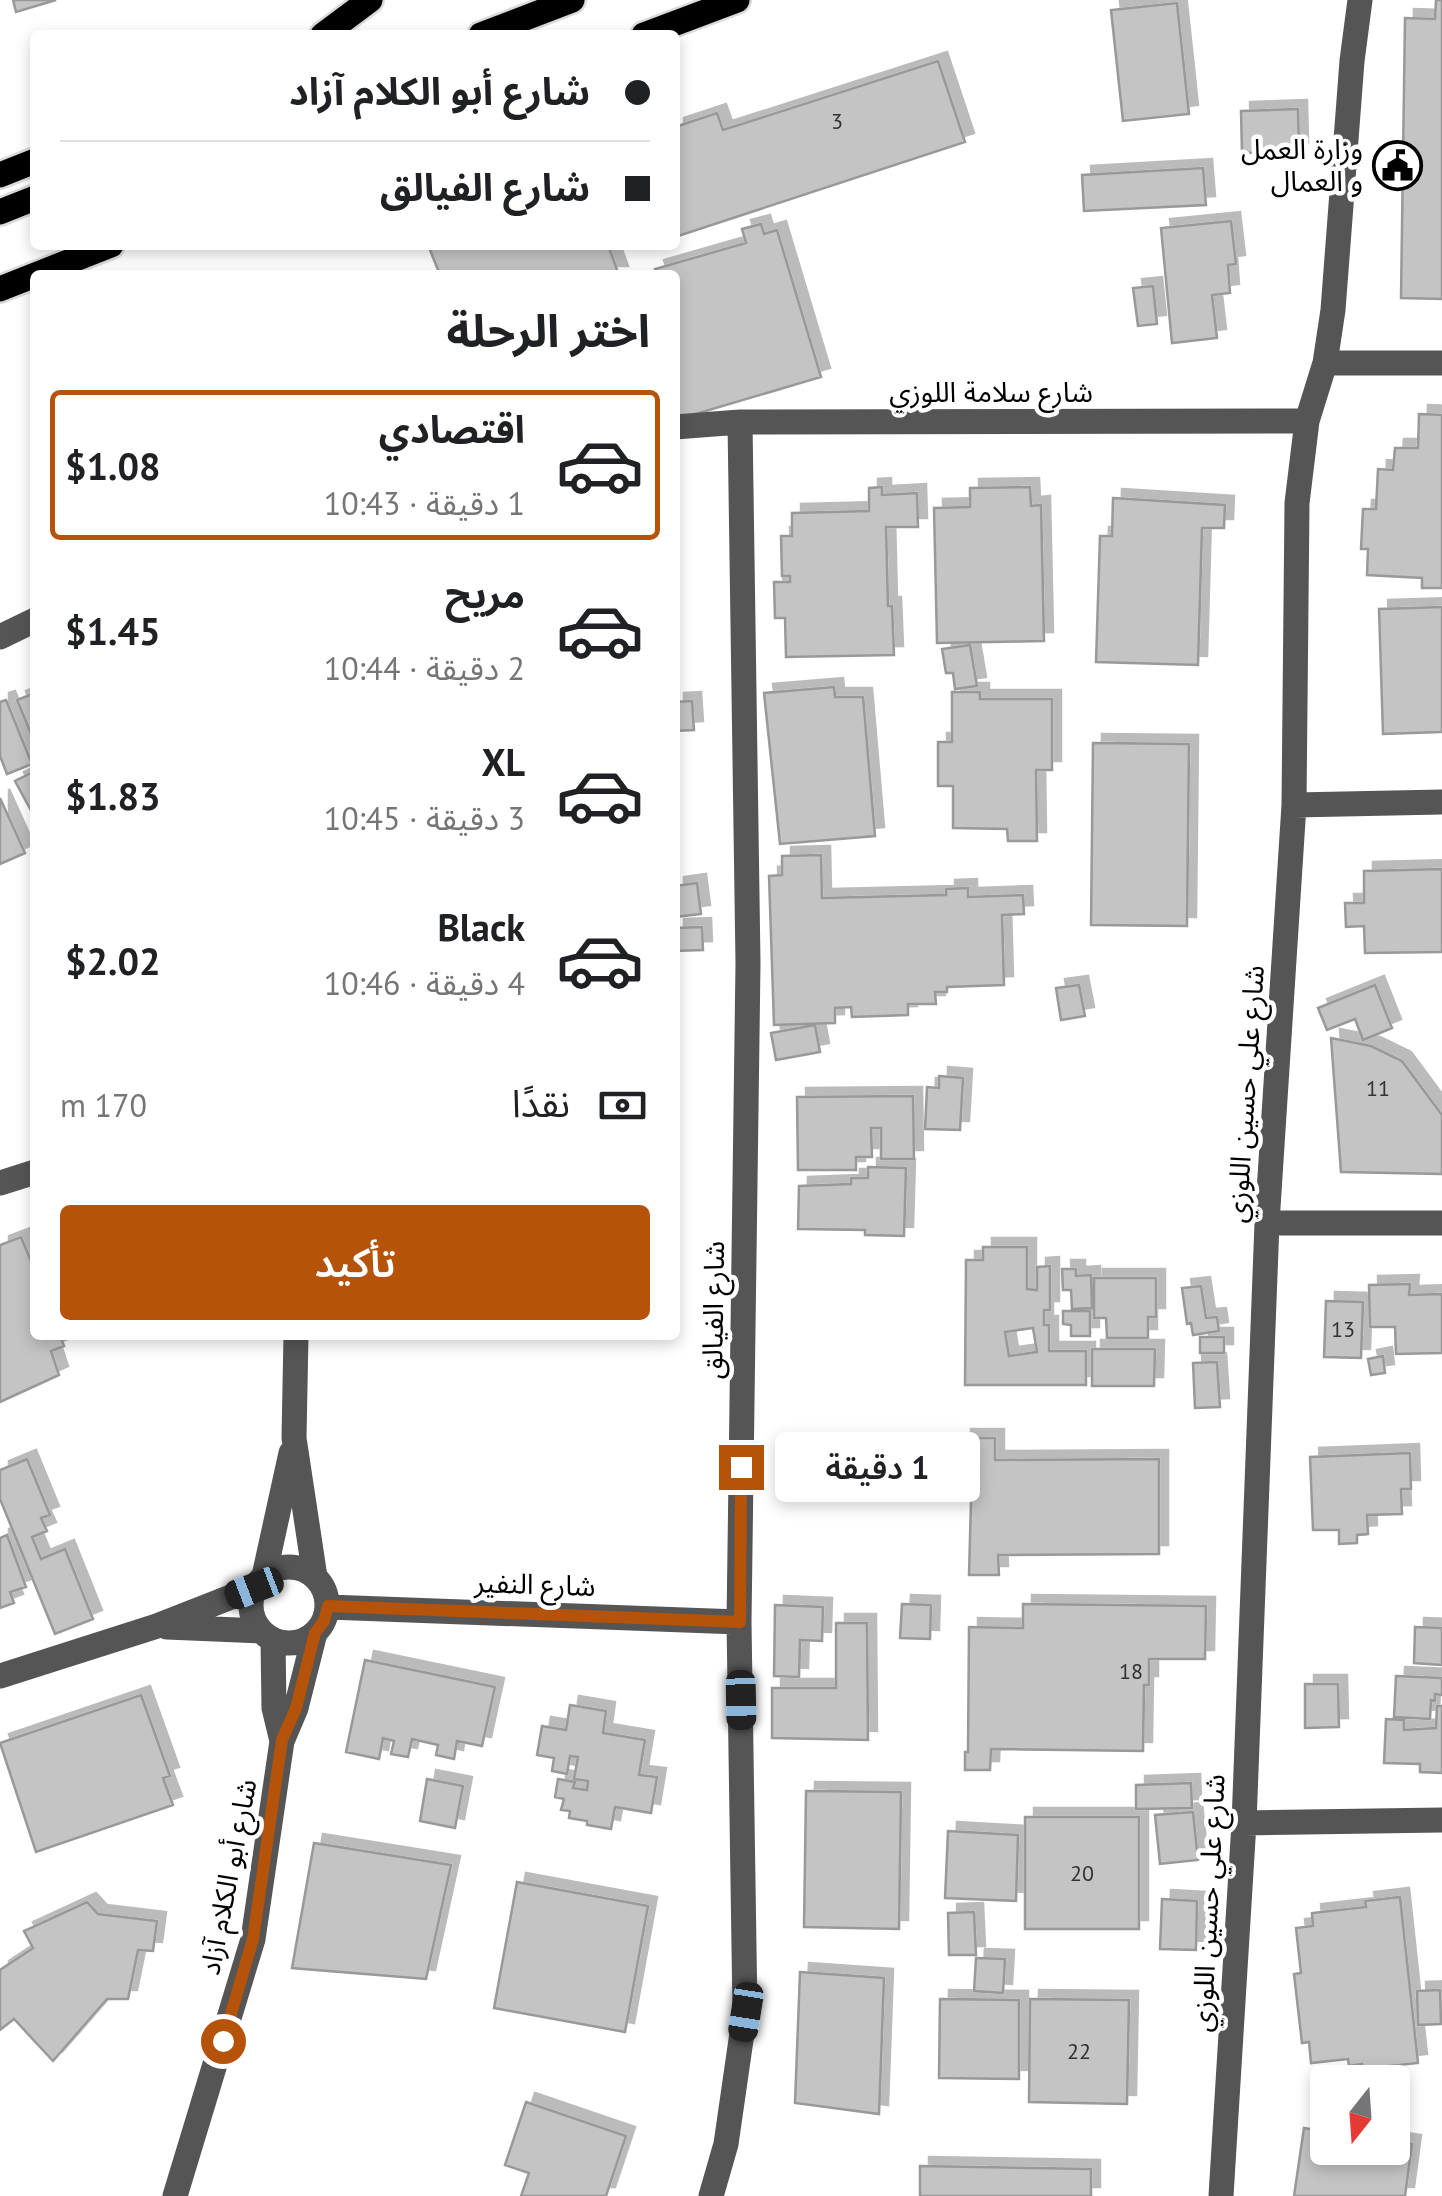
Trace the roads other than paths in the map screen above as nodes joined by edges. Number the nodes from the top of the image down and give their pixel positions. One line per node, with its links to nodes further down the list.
1 (370, 0): 5 (main road)
2 (572, 0): 6 (main road)
3 (738, 0): 7 (main road)
4 (1360, 0): 16 (street, شارع علي حسين اللوزي)
5 (330, 30)
6 (493, 30)
7 (657, 30)
8 (30, 163): 9 (main road)
9 (0, 175)
10 (30, 200): 11 (main road)
11 (0, 212)
12 (99, 250): 13 (main road)
13 (51, 270)
14 (30, 278): 15 (main road)
15 (0, 289)
16 (1325, 362): 17 (street); 19 (street, شارع علي حسين اللوزي)
17 (1442, 363)
18 (740, 422): 19 (street, شارع سلامة اللوزي); 20 (street, شارع سلامة اللوزي); 34 (street, شارع الفيالق)
19 (1307, 422): 24 (street, شارع علي حسين اللوزي)
20 (680, 427)
21 (30, 622): 22 (street)
22 (0, 636)
23 (1442, 802): 24 (street)
24 (1294, 805): 27 (street, شارع علي حسين اللوزي)
25 (30, 1174): 26 (street)
26 (0, 1183)
27 (1266, 1223): 28 (street); 41 (street, شارع علي حسين اللوزي)
28 (1442, 1223)
29 (296, 1340): 30 (street)
30 (294, 1438): 31 (street); 32 (street)
31 (315, 1577): 32 (street); 33 (street)
32 (259, 1582): 35 (street); 37 (street)
33 (328, 1606): 34 (street, شارع النفير); 36 (street)
34 (740, 1622): 43 (street, شارع الفيالق)
35 (158, 1626): 37 (street); 38 (street)
36 (315, 1633): 37 (street); 39 (street, شارع أبو الكلام آزاد)
37 (267, 1635): 39 (street, شارع أبو الكلام آزاد)
38 (0, 1676)
39 (282, 1740): 42 (street, شارع أبو الكلام آزاد)
40 (1442, 1820): 41 (street)
41 (1244, 1823): 44 (street, شارع علي حسين اللوزي)
42 (174, 2196)
43 (711, 2196)
44 (1221, 2196)

